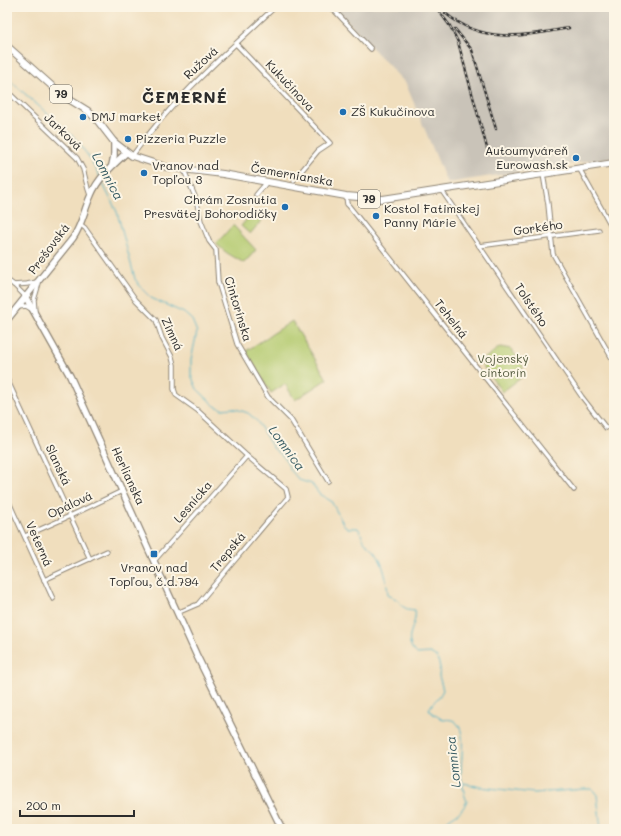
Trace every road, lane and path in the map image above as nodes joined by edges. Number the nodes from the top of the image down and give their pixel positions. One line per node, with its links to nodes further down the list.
1 (275, 7): 3 (street, Ružová)
2 (331, 7): 5 (street)
3 (236, 44): 8 (street, Ružová); 14 (street, Kukučínova)
4 (7, 46): 7 (main road, Čemernianska / 79)
5 (371, 49)
6 (7, 91): 17 (street, Jarková)
7 (114, 142): 8 (main road, Čemernianska / 79); 10 (main road)
8 (129, 154): 10 (main road, Prešovská); 12 (main road, Čemernianska / 79)
9 (614, 163): 11 (main road, Čemernianska / 79)
10 (112, 166): 17 (main road, Prešovská)
11 (579, 168): 13 (main road, Čemernianska / 79); 22 (street)
12 (184, 170): 15 (main road, Čemernianska / 79); 36 (street, Cintorínska)
13 (543, 174): 16 (main road, Čemernianska / 79); 23 (street)
14 (294, 180)
15 (267, 182): 18 (street); 19 (main road, Čemernianska / 79)
16 (442, 191): 19 (main road, Čemernianska / 79); 24 (street, Tolstého)
17 (90, 195): 20 (main road, Prešovská)
18 (256, 195)
19 (346, 196): 37 (street, Tehelná)
20 (81, 225): 26 (main road, Prešovská); 35 (street, Zimná)
21 (599, 230): 23 (street, Gorkého)
22 (614, 231)
23 (552, 236): 24 (street, Gorkého); 32 (street)
24 (479, 246): 34 (street, Tolstého)
25 (7, 280): 27 (street, Herlianska)
26 (39, 280): 27 (street); 28 (main road, Prešovská); 30 (street)
27 (14, 285): 28 (street, Herlianska)
28 (26, 296): 29 (main road, Prešovská); 30 (main road, Herlianska)
29 (17, 307): 30 (street); 31 (main road, Prešovská)
30 (34, 312): 38 (main road, Herlianska)
31 (7, 320)
32 (614, 362)
33 (7, 379): 41 (street, Slanská)
34 (606, 428)
35 (247, 456): 39 (street, Zimná); 45 (street, Lesnícka)
36 (328, 481)
37 (574, 490)
38 (122, 491): 41 (street, Opálová); 45 (main road, Herlianska)
39 (288, 497): 48 (street, Trepská)
40 (7, 498): 42 (street, Veterná)
41 (70, 516): 42 (street, Opálová); 44 (street, Slanská)
42 (25, 536): 46 (street, Veterná)
43 (106, 551): 44 (street)
44 (90, 559): 46 (street)
45 (154, 561): 48 (main road, Herlianska)
46 (44, 580): 47 (street, Veterná)
47 (53, 599)
48 (178, 613): 49 (main road, Herlianska)
49 (282, 829)

